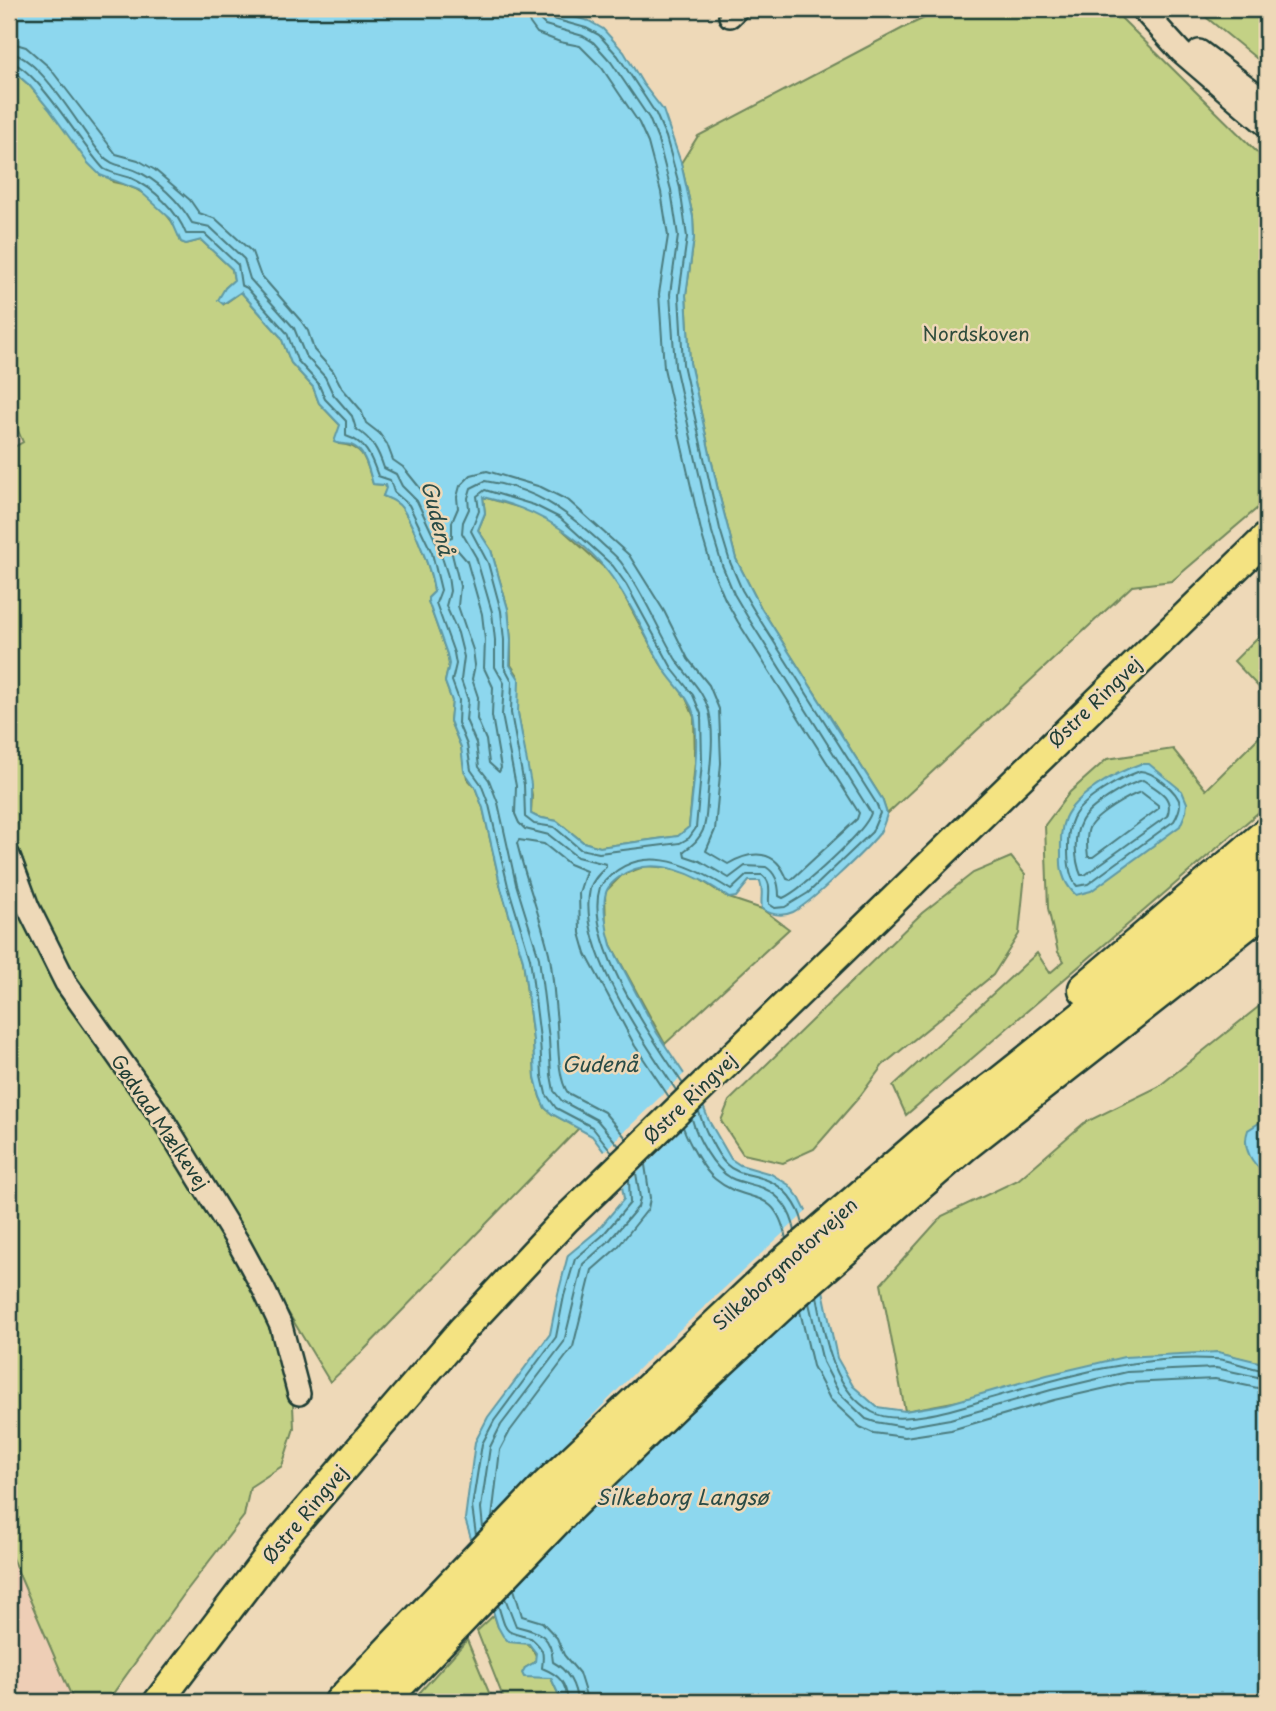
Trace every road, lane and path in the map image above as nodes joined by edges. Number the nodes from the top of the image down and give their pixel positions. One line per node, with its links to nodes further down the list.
1 (1142, 9): 4 (street)
2 (1148, 9): 3 (street)
3 (1267, 102)
4 (1267, 126)
5 (1267, 537): 14 (main road, Østre Ringvej)
6 (1267, 834): 12 (highway)
7 (9, 856): 13 (street, Gødvad Mælkevej)
8 (1267, 870): 12 (highway, Silkeborgmotorvejen)
9 (1267, 907): 11 (highway, Silkeborgmotorvejen)
10 (1267, 930): 11 (highway)
11 (1014, 1108): 12 (highway, Silkeborgmotorvejen)
12 (948, 1127): 15 (highway, Silkeborgmotorvejen); 16 (highway, Silkeborgmotorvejen)
13 (299, 1394)
14 (158, 1702)
15 (341, 1702)
16 (381, 1702)

